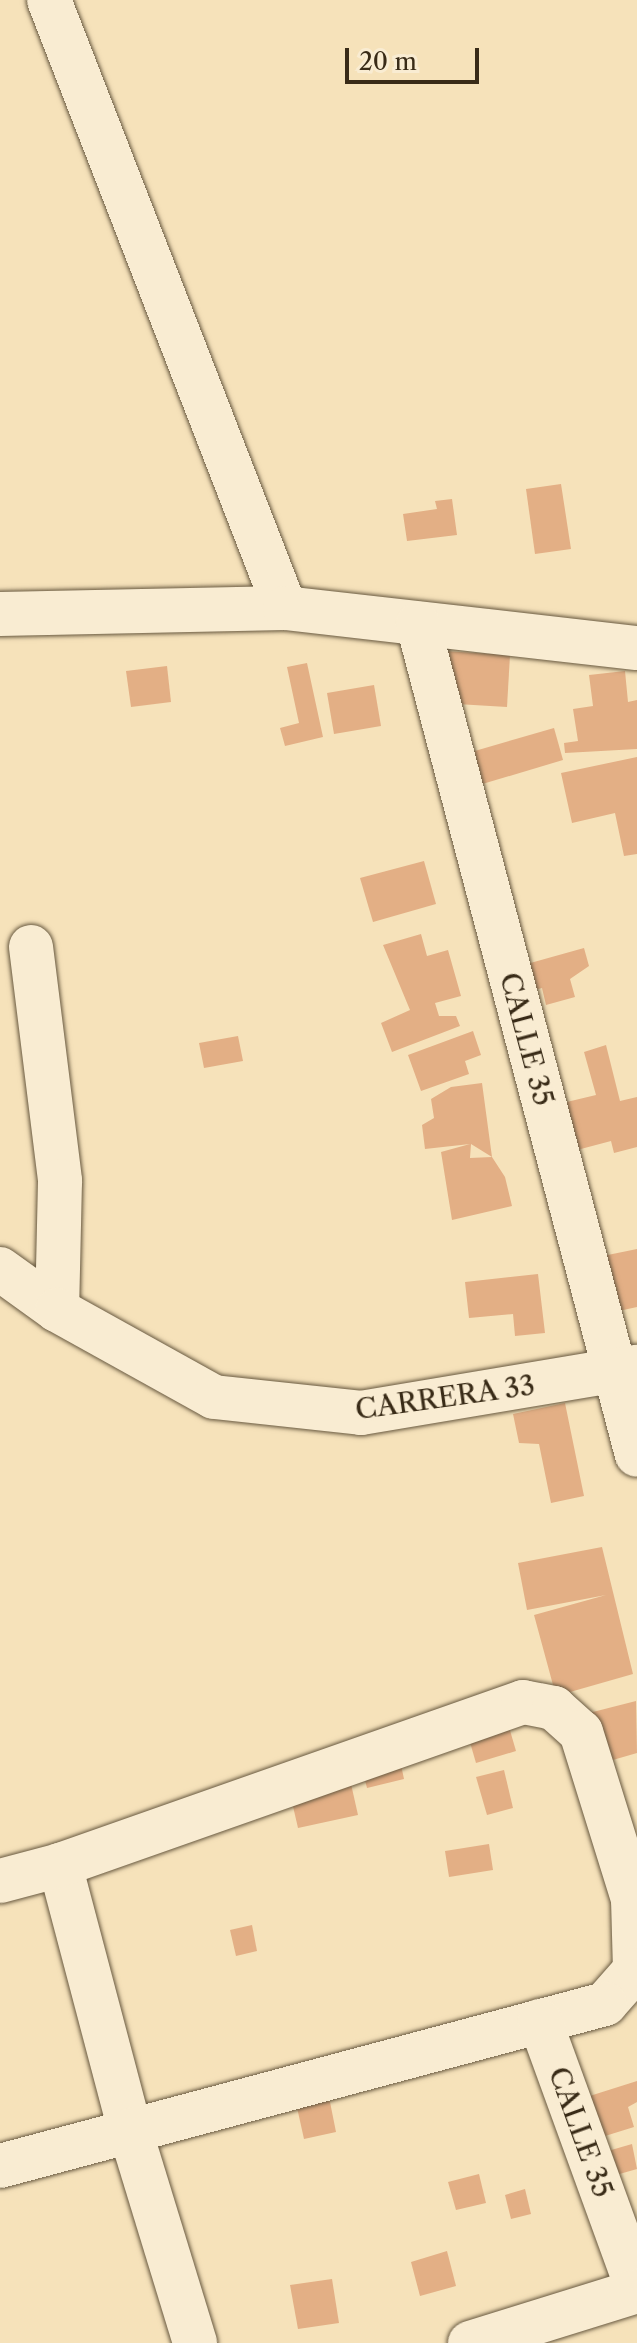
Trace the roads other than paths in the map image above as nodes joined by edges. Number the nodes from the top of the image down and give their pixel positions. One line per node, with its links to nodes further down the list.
1 (49, 0): 2 (street)
2 (285, 608): 3 (street); 4 (street)
3 (0, 614)
4 (418, 624): 5 (street); 9 (street, CALLE 35)
5 (637, 648)
6 (31, 947): 8 (street)
7 (0, 1269): 8 (street, CARRERA 33)
8 (57, 1310): 9 (street, CARRERA 33)
9 (625, 1369): 10 (street, CALLE 35)
10 (637, 1455)
11 (60, 1865): 12 (street); 13 (street); 15 (street)
12 (0, 1881)
13 (635, 1899): 14 (street)
14 (540, 2021): 15 (street); 17 (street, CALLE 35)
15 (130, 2130): 16 (street); 18 (street)
16 (0, 2166)
17 (637, 2289): 19 (street)
18 (195, 2343)
19 (470, 2343)

